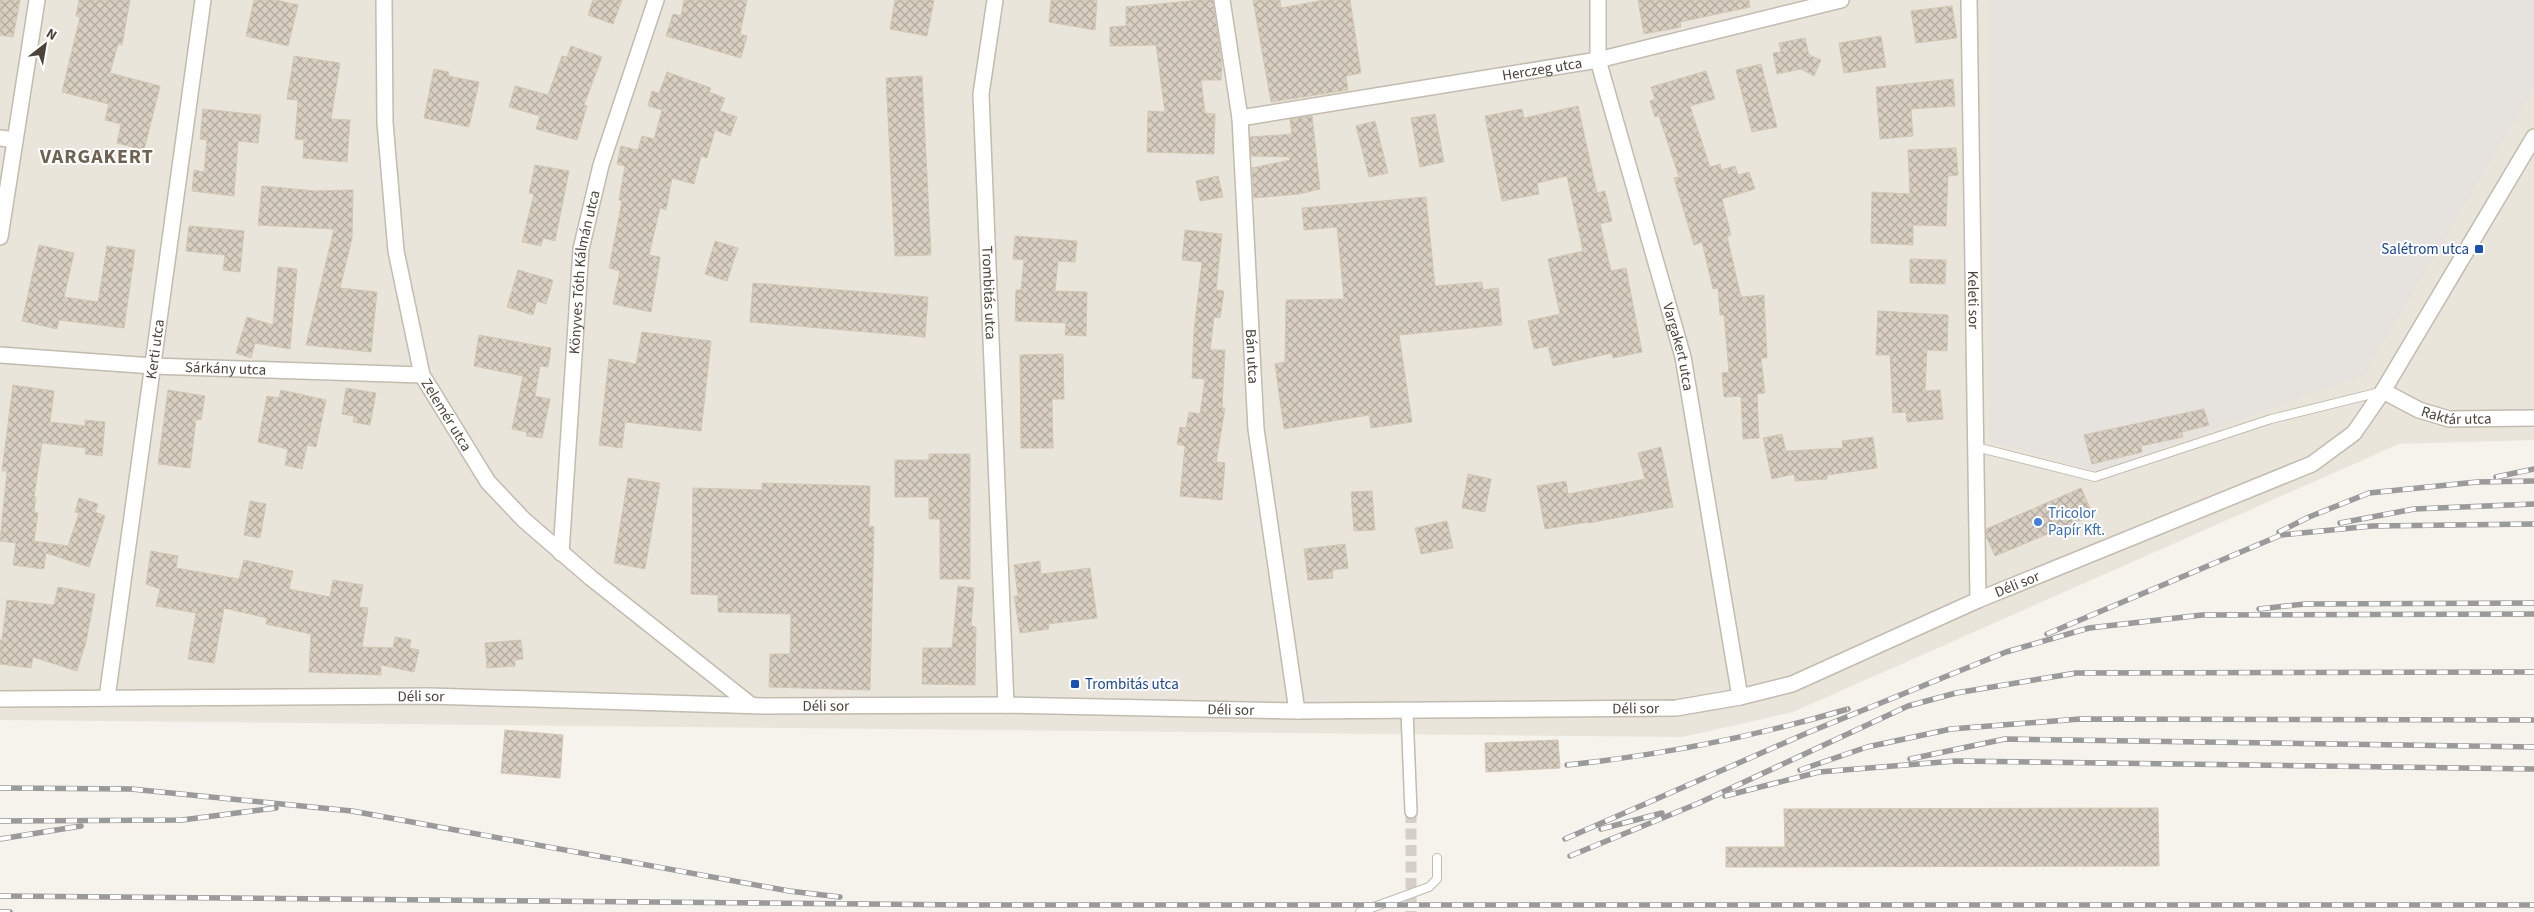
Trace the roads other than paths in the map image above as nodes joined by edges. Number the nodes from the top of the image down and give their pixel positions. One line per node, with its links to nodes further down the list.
1 (37, 0): 14 (street)
2 (204, 0): 17 (street, Kerti utca)
3 (384, 0): 18 (street, Zelemér utca)
4 (656, 0): 22 (street, Könyves Tóth Kálmán utca)
5 (994, 0): 27 (street, Trombitás utca)
6 (1222, 0): 11 (street, Bán utca)
7 (1598, 0): 10 (street, Vargakert utca)
8 (1841, 0): 10 (street, Herczeg utca)
9 (1969, 0): 21 (street, Keleti sor)
10 (1598, 60): 11 (street, Herczeg utca); 24 (street, Vargakert utca)
11 (1240, 118): 29 (street, Bán utca)
12 (2534, 137): 19 (street)
13 (0, 138): 14 (street)
14 (15, 140): 15 (street)
15 (0, 237)
16 (0, 355): 17 (street, Sárkány utca)
17 (153, 366): 18 (street, Sárkány utca); 25 (street, Kerti utca)
18 (422, 375): 22 (street, Zelemér utca)
19 (2383, 391): 20 (street, Raktár utca); 21 (lane); 23 (street, Déli sor)
20 (2534, 418)
21 (1976, 447): 23 (street, Keleti sor)
22 (561, 553): 28 (street, Zelemér utca)
23 (1978, 600): 24 (street, Déli sor)
24 (1740, 697): 30 (street, Déli sor)
25 (107, 698): 26 (street, Déli sor); 28 (street, Déli sor)
26 (0, 699)
27 (1006, 705): 28 (street, Déli sor); 29 (street, Déli sor)
28 (751, 706)
29 (1296, 711): 30 (street, Déli sor)
30 (1407, 711): 31 (street)
31 (1411, 812)
32 (1437, 858): 33 (lane)
33 (1360, 912)

